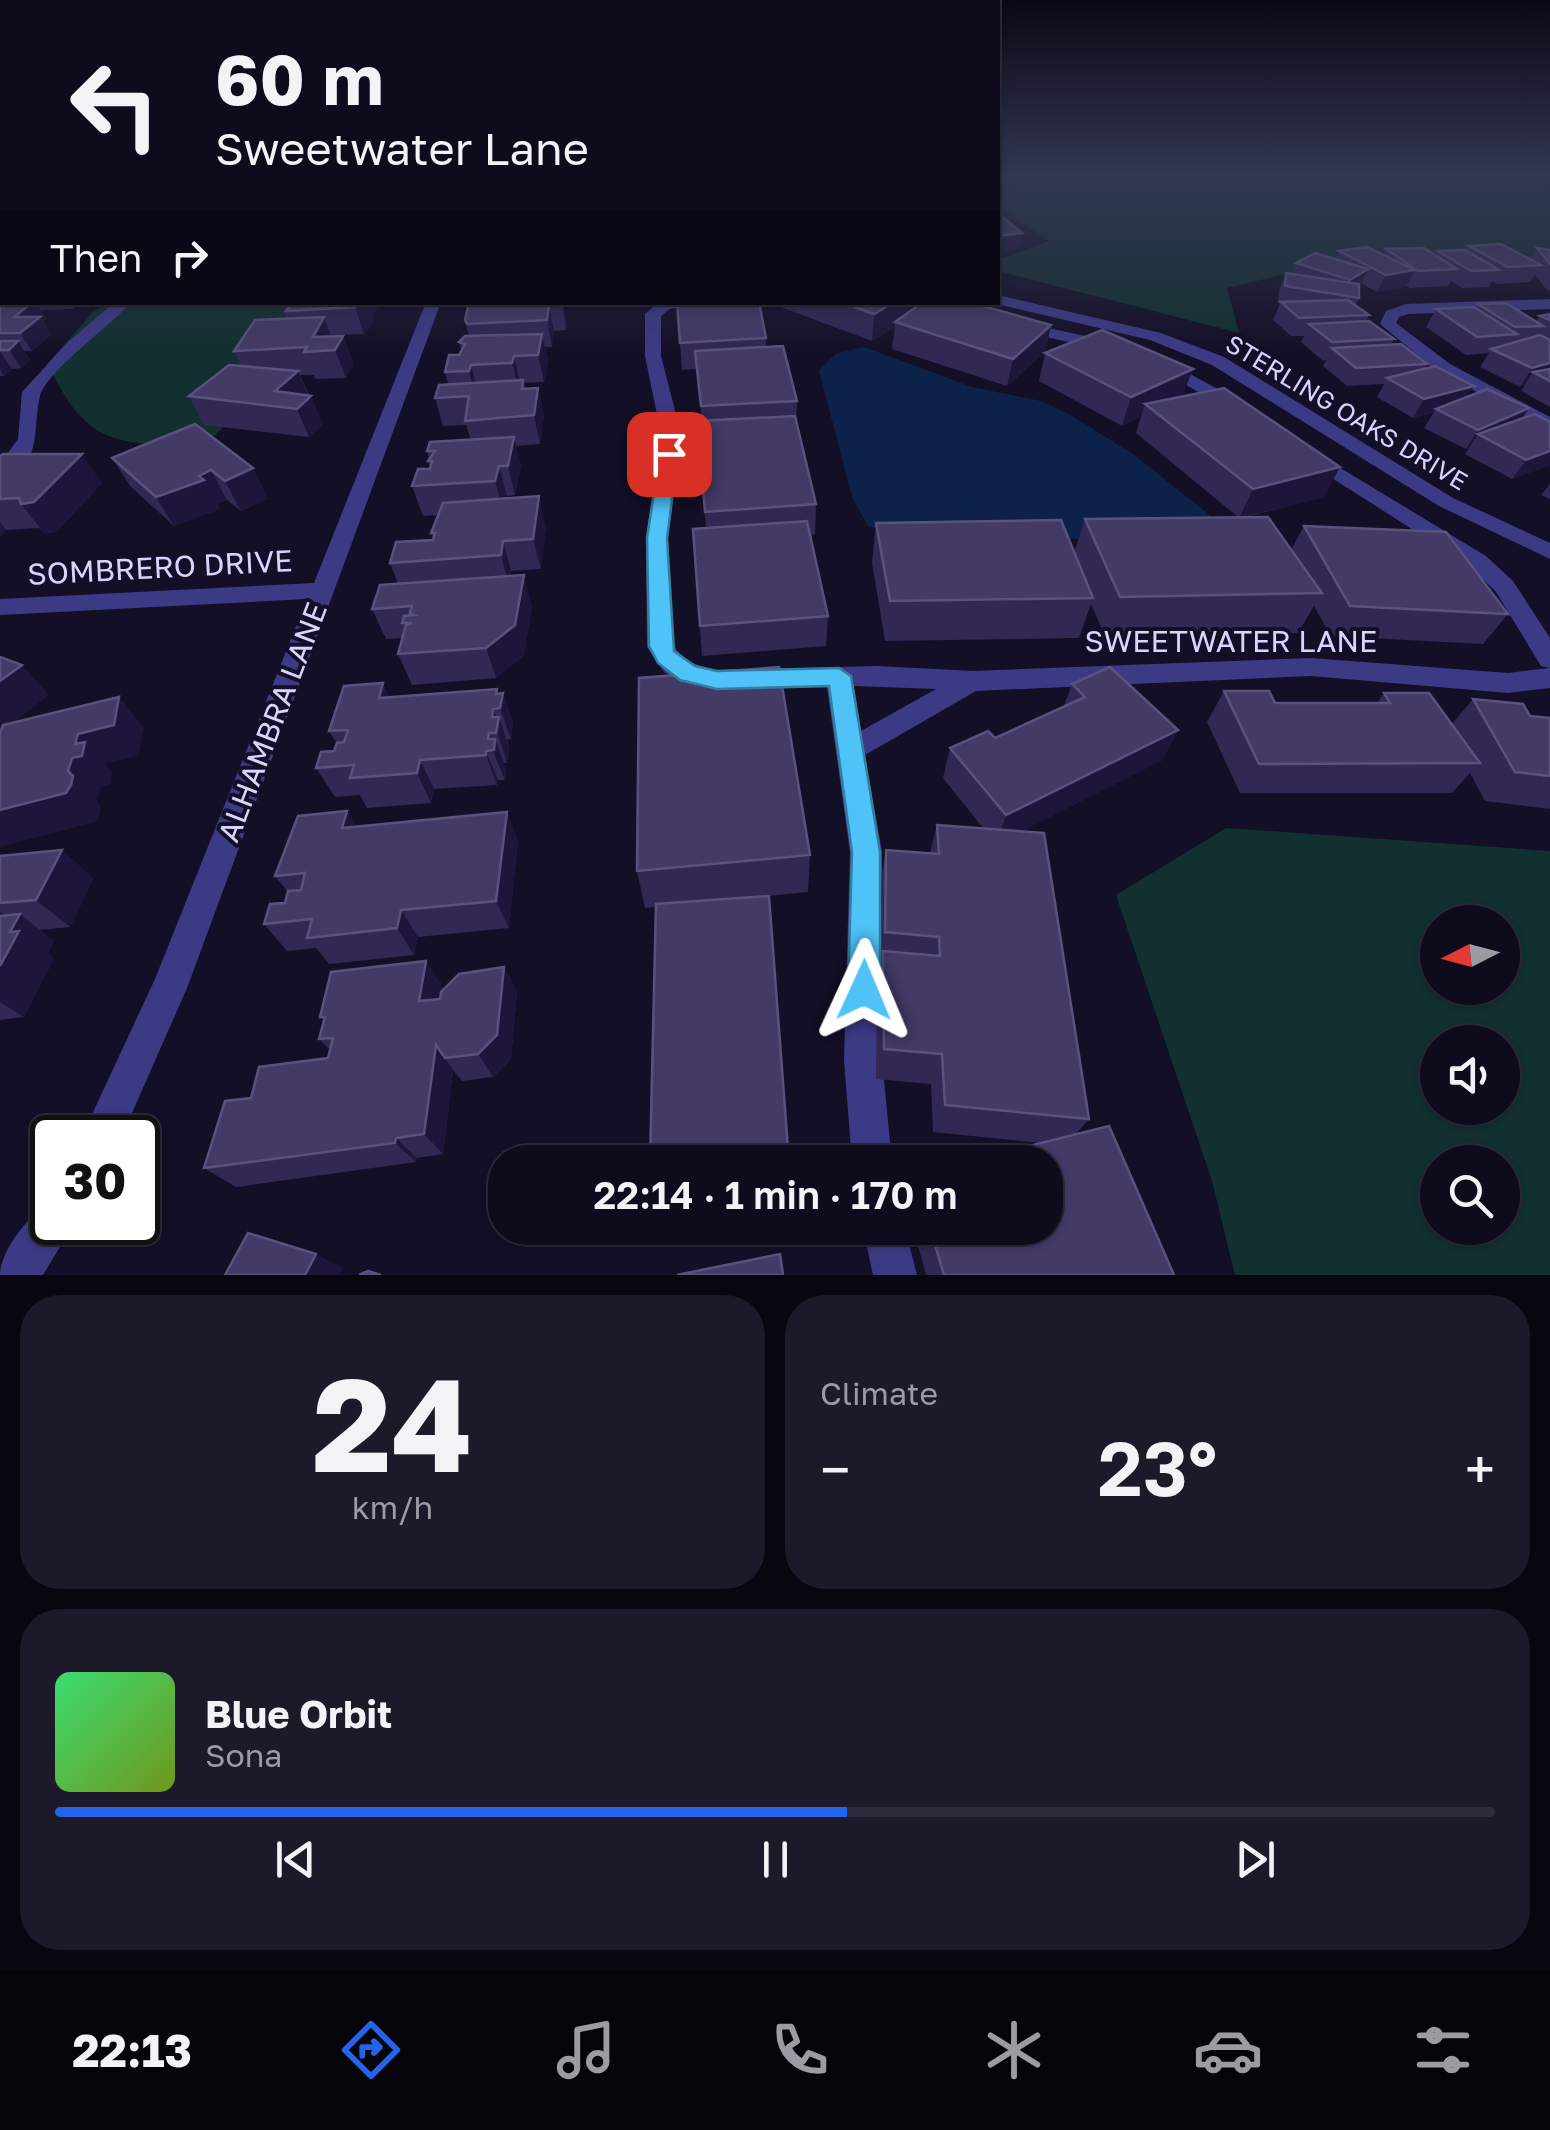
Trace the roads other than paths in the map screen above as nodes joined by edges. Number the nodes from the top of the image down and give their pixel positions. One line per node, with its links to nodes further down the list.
1 (1000, 289): 8 (street, STERLING OAKS DRIVE)
2 (1000, 300): 9 (street, STERLING OAKS DRIVE)
3 (1550, 304): 11 (street)
4 (122, 305): 13 (street)
5 (433, 305): 16 (street, ALHAMBRA LANE)
6 (670, 305): 19 (street, SWEETWATER LANE)
7 (984, 318): 10 (street)
8 (1310, 398): 9 (street); 14 (street, STERLING OAKS DRIVE)
9 (1288, 404): 15 (street, STERLING OAKS DRIVE)
10 (1260, 422)
11 (1550, 424)
12 (1293, 444): 18 (street)
13 (0, 474)
14 (1550, 534)
15 (1550, 552)
16 (323, 590): 17 (street, SOMBRERO DRIVE); 23 (street, ALHAMBRA LANE)
17 (0, 607)
18 (1550, 659)
19 (839, 676): 21 (street, SWEETWATER LANE); 22 (street)
20 (1550, 678): 21 (street, SWEETWATER LANE)
21 (972, 681): 22 (street, SWEETWATER LANE)
22 (850, 750): 24 (street)
23 (112, 1115)
24 (871, 1145)
25 (38, 1245): 27 (street)
26 (888, 1245): 28 (street)
27 (16, 1275)
28 (895, 1275)

